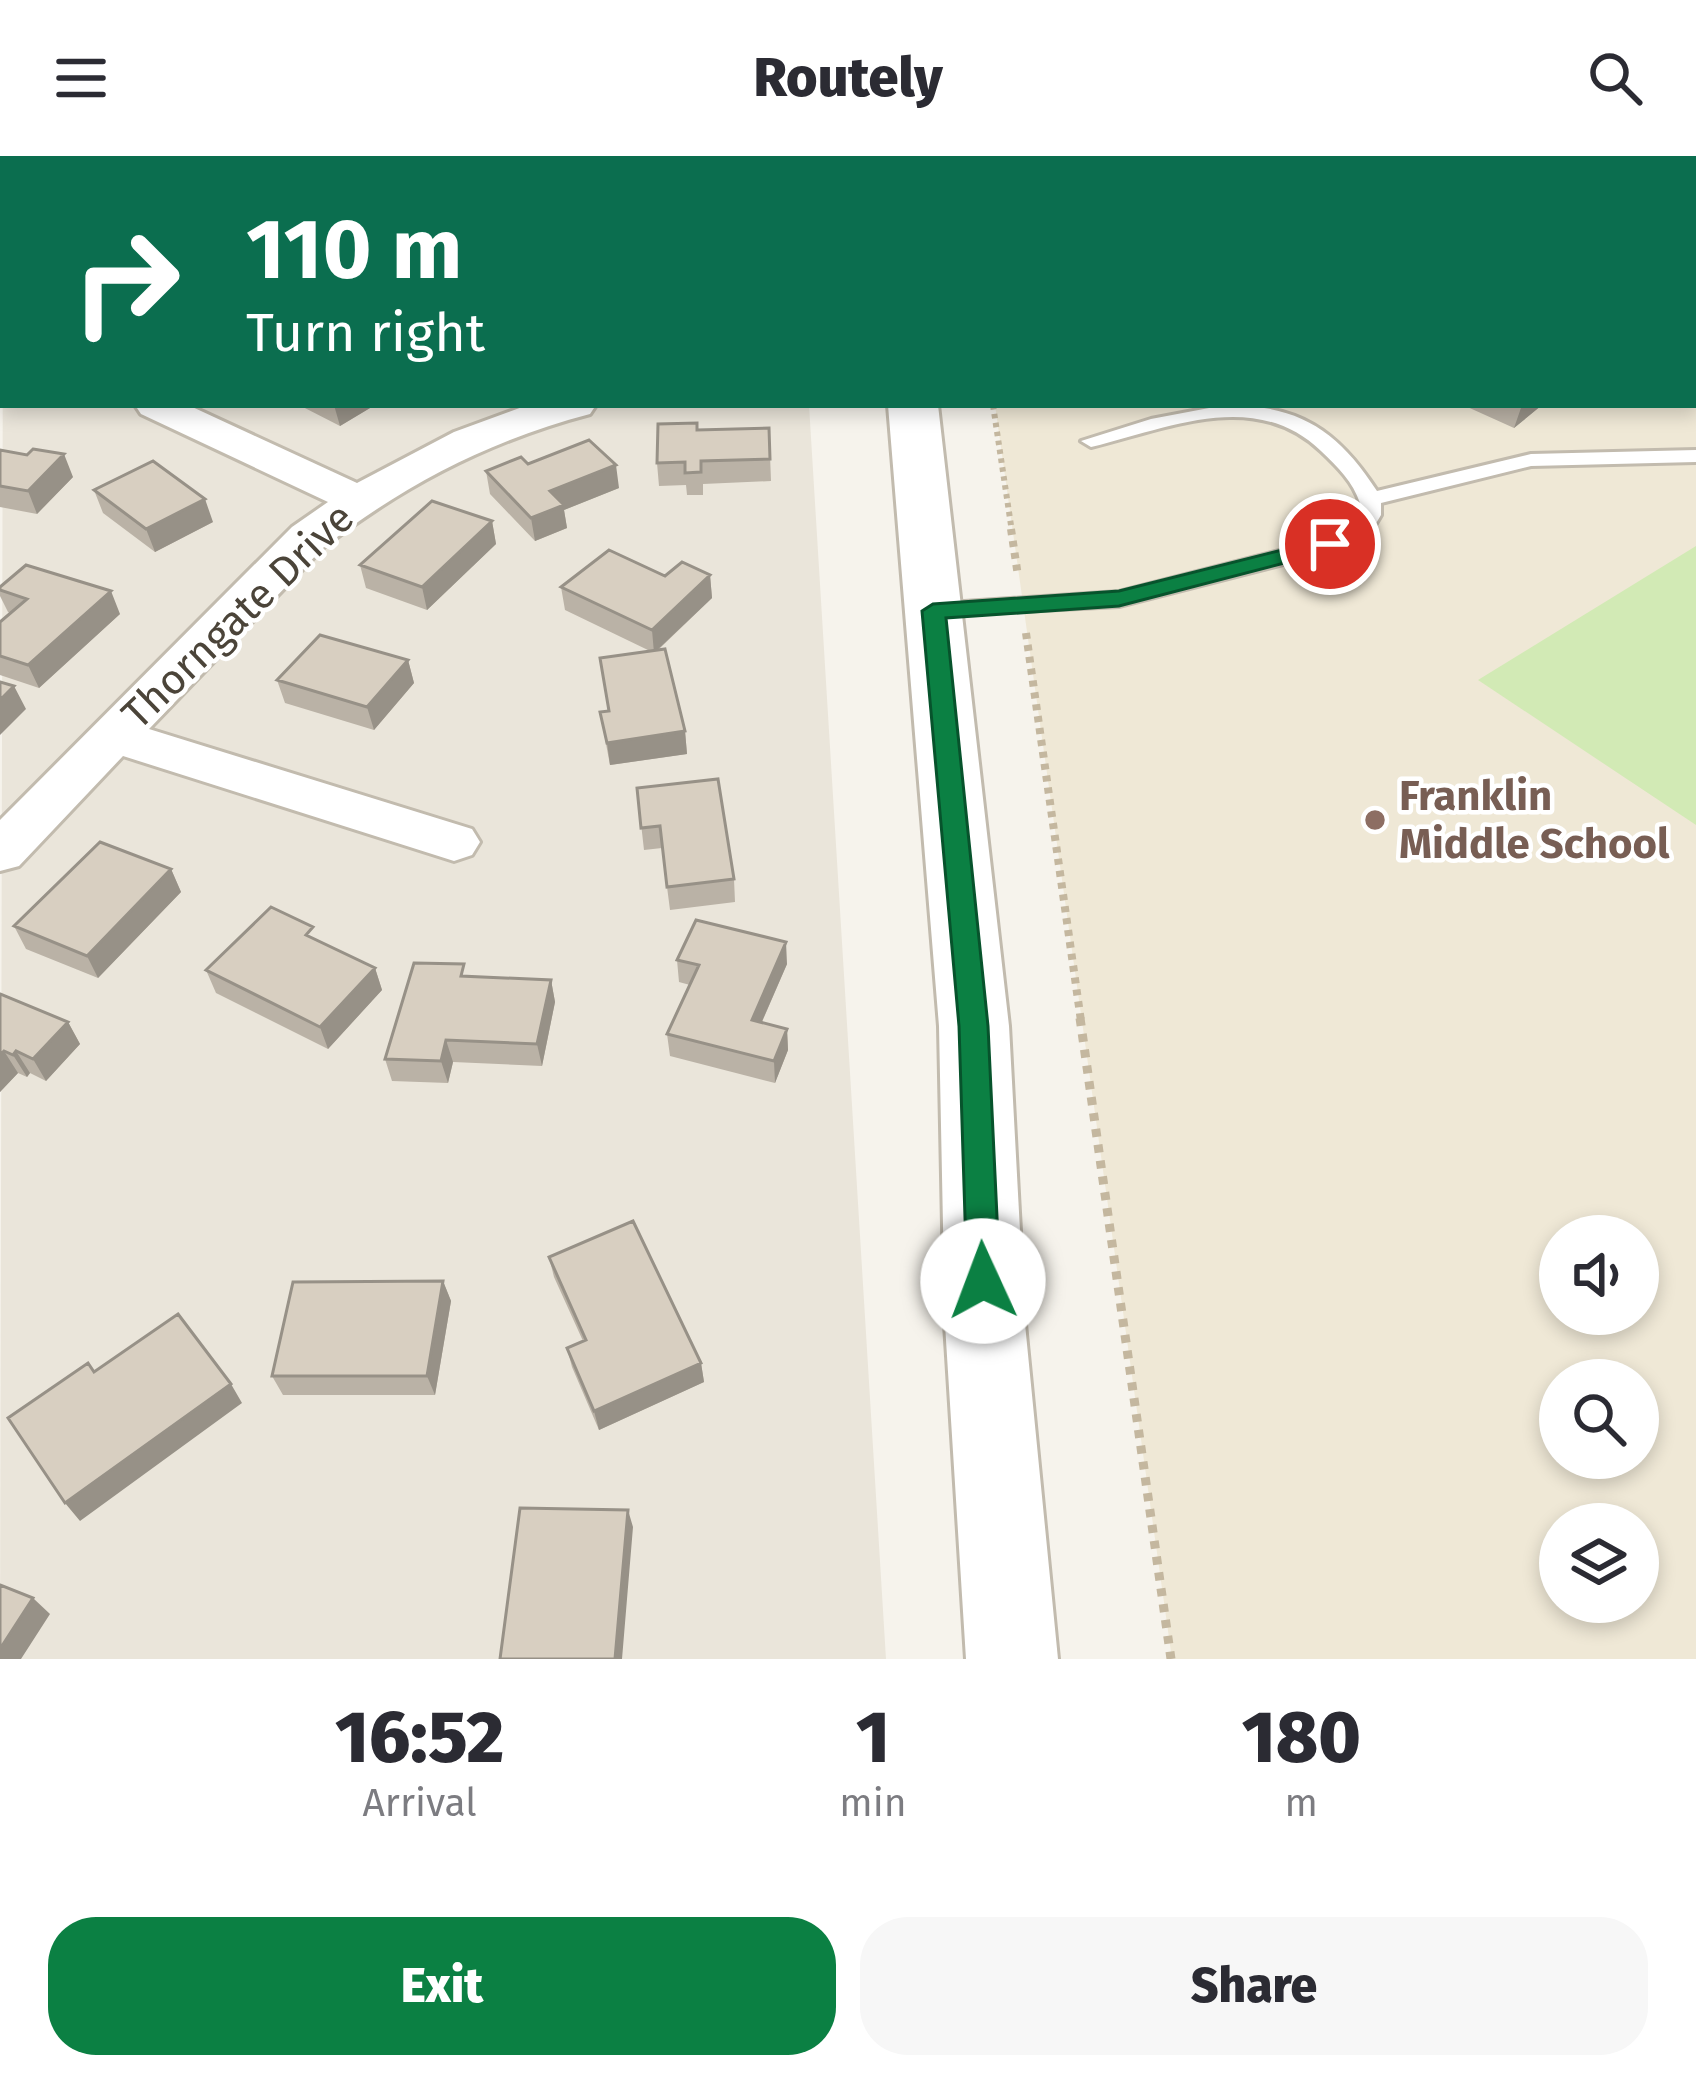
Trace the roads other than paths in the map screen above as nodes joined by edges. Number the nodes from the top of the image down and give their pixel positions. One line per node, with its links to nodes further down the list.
1 (161, 408): 7 (street)
2 (565, 408): 7 (street, Thorngate Drive)
3 (913, 408): 8 (street)
4 (1091, 441): 6 (lane)
5 (1696, 457): 6 (lane)
6 (1374, 498): 8 (lane)
7 (357, 499): 9 (street, Thorngate Drive)
8 (933, 611): 12 (street)
9 (113, 736): 10 (street); 11 (street, Thorngate Drive)
10 (454, 842)
11 (0, 852)
12 (1012, 1659)

